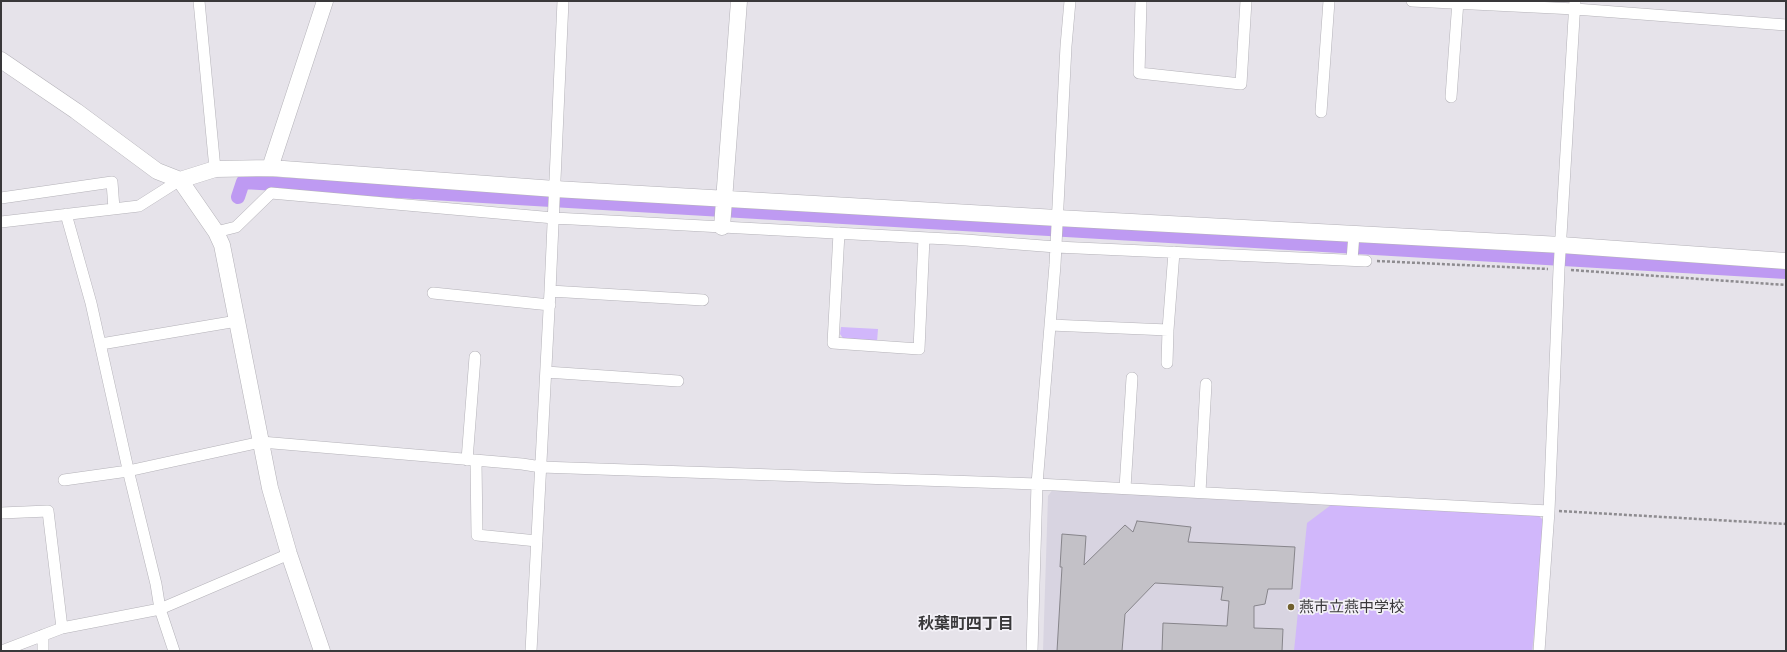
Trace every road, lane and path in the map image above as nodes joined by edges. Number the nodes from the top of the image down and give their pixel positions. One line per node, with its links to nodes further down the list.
1 (199, 1): 18 (street)
2 (325, 1): 17 (street)
3 (563, 1): 20 (street)
4 (739, 1): 23 (street)
5 (1070, 1): 27 (street)
6 (1141, 1): 7 (street)
7 (1246, 1)
8 (1330, 1): 16 (street)
9 (1412, 1): 10 (street)
10 (1458, 2): 11 (street); 15 (street)
11 (1527, 4): 12 (street)
12 (1575, 5): 13 (street); 34 (street)
13 (1786, 25)
14 (1, 60): 19 (street)
15 (1451, 97)
16 (1321, 112)
17 (270, 168): 18 (street); 20 (street)
18 (215, 169): 19 (street)
19 (180, 180): 22 (street); 28 (street)
20 (555, 197): 23 (street); 25 (street)
21 (1, 198): 22 (street)
22 (114, 209): 24 (street)
23 (724, 212): 25 (street); 27 (street); 29 (street)
24 (66, 214): 26 (street); 45 (street)
25 (554, 218): 28 (street); 38 (street)
26 (1, 222)
27 (1056, 226): 31 (street); 32 (street)
28 (216, 232): 42 (street)
29 (839, 233): 30 (street); 30 (street)
30 (924, 238): 31 (street)
31 (1056, 247): 33 (street); 43 (street)
32 (1353, 248): 33 (street); 34 (street); 35 (street)
33 (1174, 252): 44 (street)
34 (1559, 258): 35 (path); 36 (street); 37 (path); 60 (street)
35 (1366, 260)
36 (1786, 261)
37 (1786, 285)
38 (550, 291): 40 (street); 41 (street)
39 (432, 293): 41 (street)
40 (703, 300)
41 (550, 305): 48 (street)
42 (237, 321): 45 (street); 52 (street)
43 (1050, 325): 44 (street); 57 (street)
44 (1168, 330): 47 (street)
45 (100, 344): 55 (street)
46 (475, 357): 53 (street)
47 (1167, 363)
48 (546, 372): 50 (street); 54 (street)
49 (1132, 378): 58 (street)
50 (678, 381)
51 (1206, 384): 59 (street)
52 (261, 442): 53 (street); 55 (street); 64 (street)
53 (472, 460): 54 (street); 63 (street)
54 (541, 468): 57 (street); 63 (street)
55 (128, 471): 56 (street); 65 (street)
56 (64, 480)
57 (1037, 484): 58 (street); 73 (street)
58 (1125, 488): 59 (street)
59 (1200, 492): 60 (street)
60 (1549, 511): 62 (path); 74 (street)
61 (1, 513): 66 (street)
62 (1786, 524)
63 (537, 541): 72 (street)
64 (290, 554): 65 (street); 71 (street)
65 (160, 609): 66 (street); 70 (street)
66 (62, 628): 67 (street)
67 (43, 635): 68 (street); 69 (street)
68 (2, 651)
69 (43, 651)
70 (174, 651)
71 (322, 651)
72 (531, 651)
73 (1032, 651)
74 (1539, 651)

